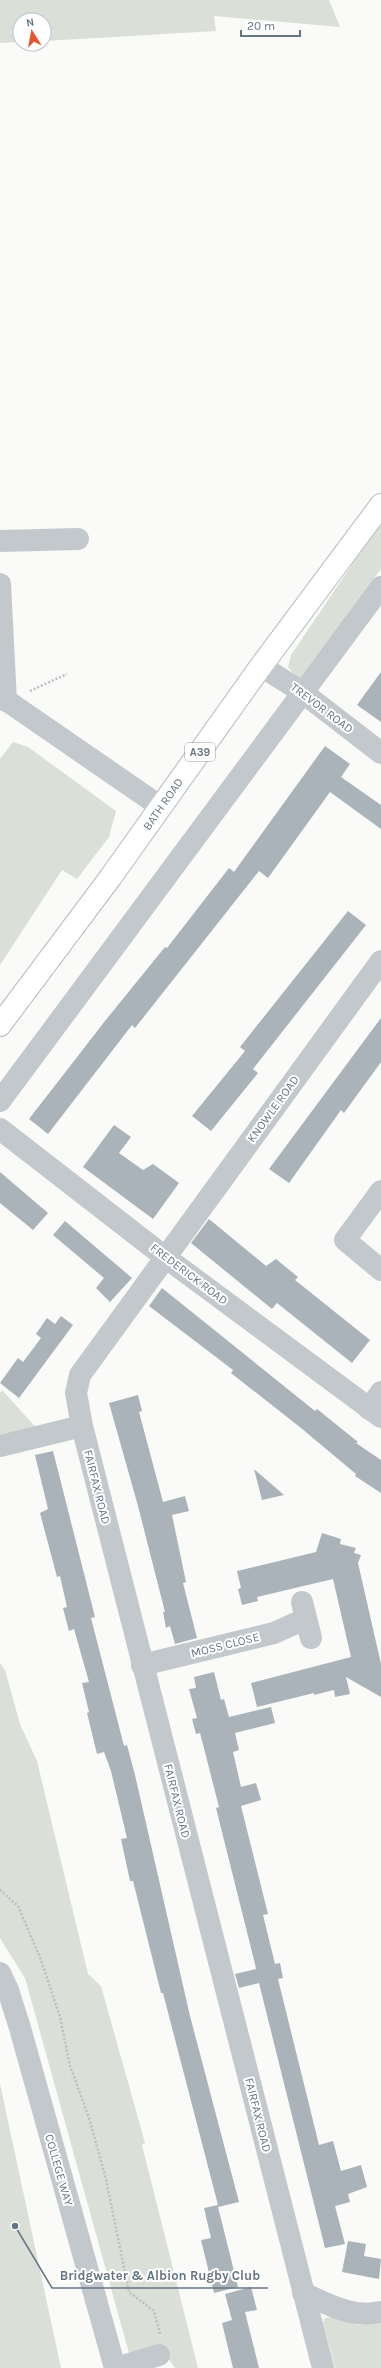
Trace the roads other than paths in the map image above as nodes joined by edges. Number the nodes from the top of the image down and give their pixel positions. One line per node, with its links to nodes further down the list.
1 (381, 505): 6 (main road, BATH ROAD / A39)
2 (78, 539): 3 (street)
3 (0, 541)
4 (0, 584): 8 (street)
5 (381, 587): 7 (street)
6 (261, 666): 7 (street, TREVOR ROAD); 10 (main road, BATH ROAD / A39)
7 (302, 692): 9 (street, TREVOR ROAD); 15 (street)
8 (3, 698): 10 (street)
9 (381, 753)
10 (161, 807): 12 (main road, BATH ROAD / A39)
11 (381, 961): 18 (street, KNOWLE ROAD)
12 (20, 998): 13 (street); 14 (main road, BATH ROAD / A39)
13 (0, 1013)
14 (0, 1025)
15 (0, 1101)
16 (0, 1129): 18 (street, FREDERICK ROAD)
17 (381, 1191): 19 (street)
18 (165, 1257): 20 (street, FREDERICK ROAD); 21 (street, FAIRFAX ROAD)
19 (381, 1270)
20 (377, 1406)
21 (82, 1426): 22 (street); 24 (street, FAIRFAX ROAD)
22 (0, 1446)
23 (306, 1620): 24 (street, MOSS CLOSE)
24 (142, 1665): 26 (street, FAIRFAX ROAD)
25 (0, 1973): 29 (street, COLLEGE WAY)
26 (303, 2293): 27 (street); 30 (street, FAIRFAX ROAD)
27 (381, 2312)
28 (160, 2348): 29 (street, COLLEGE WAY)
29 (116, 2368)
30 (323, 2368)

